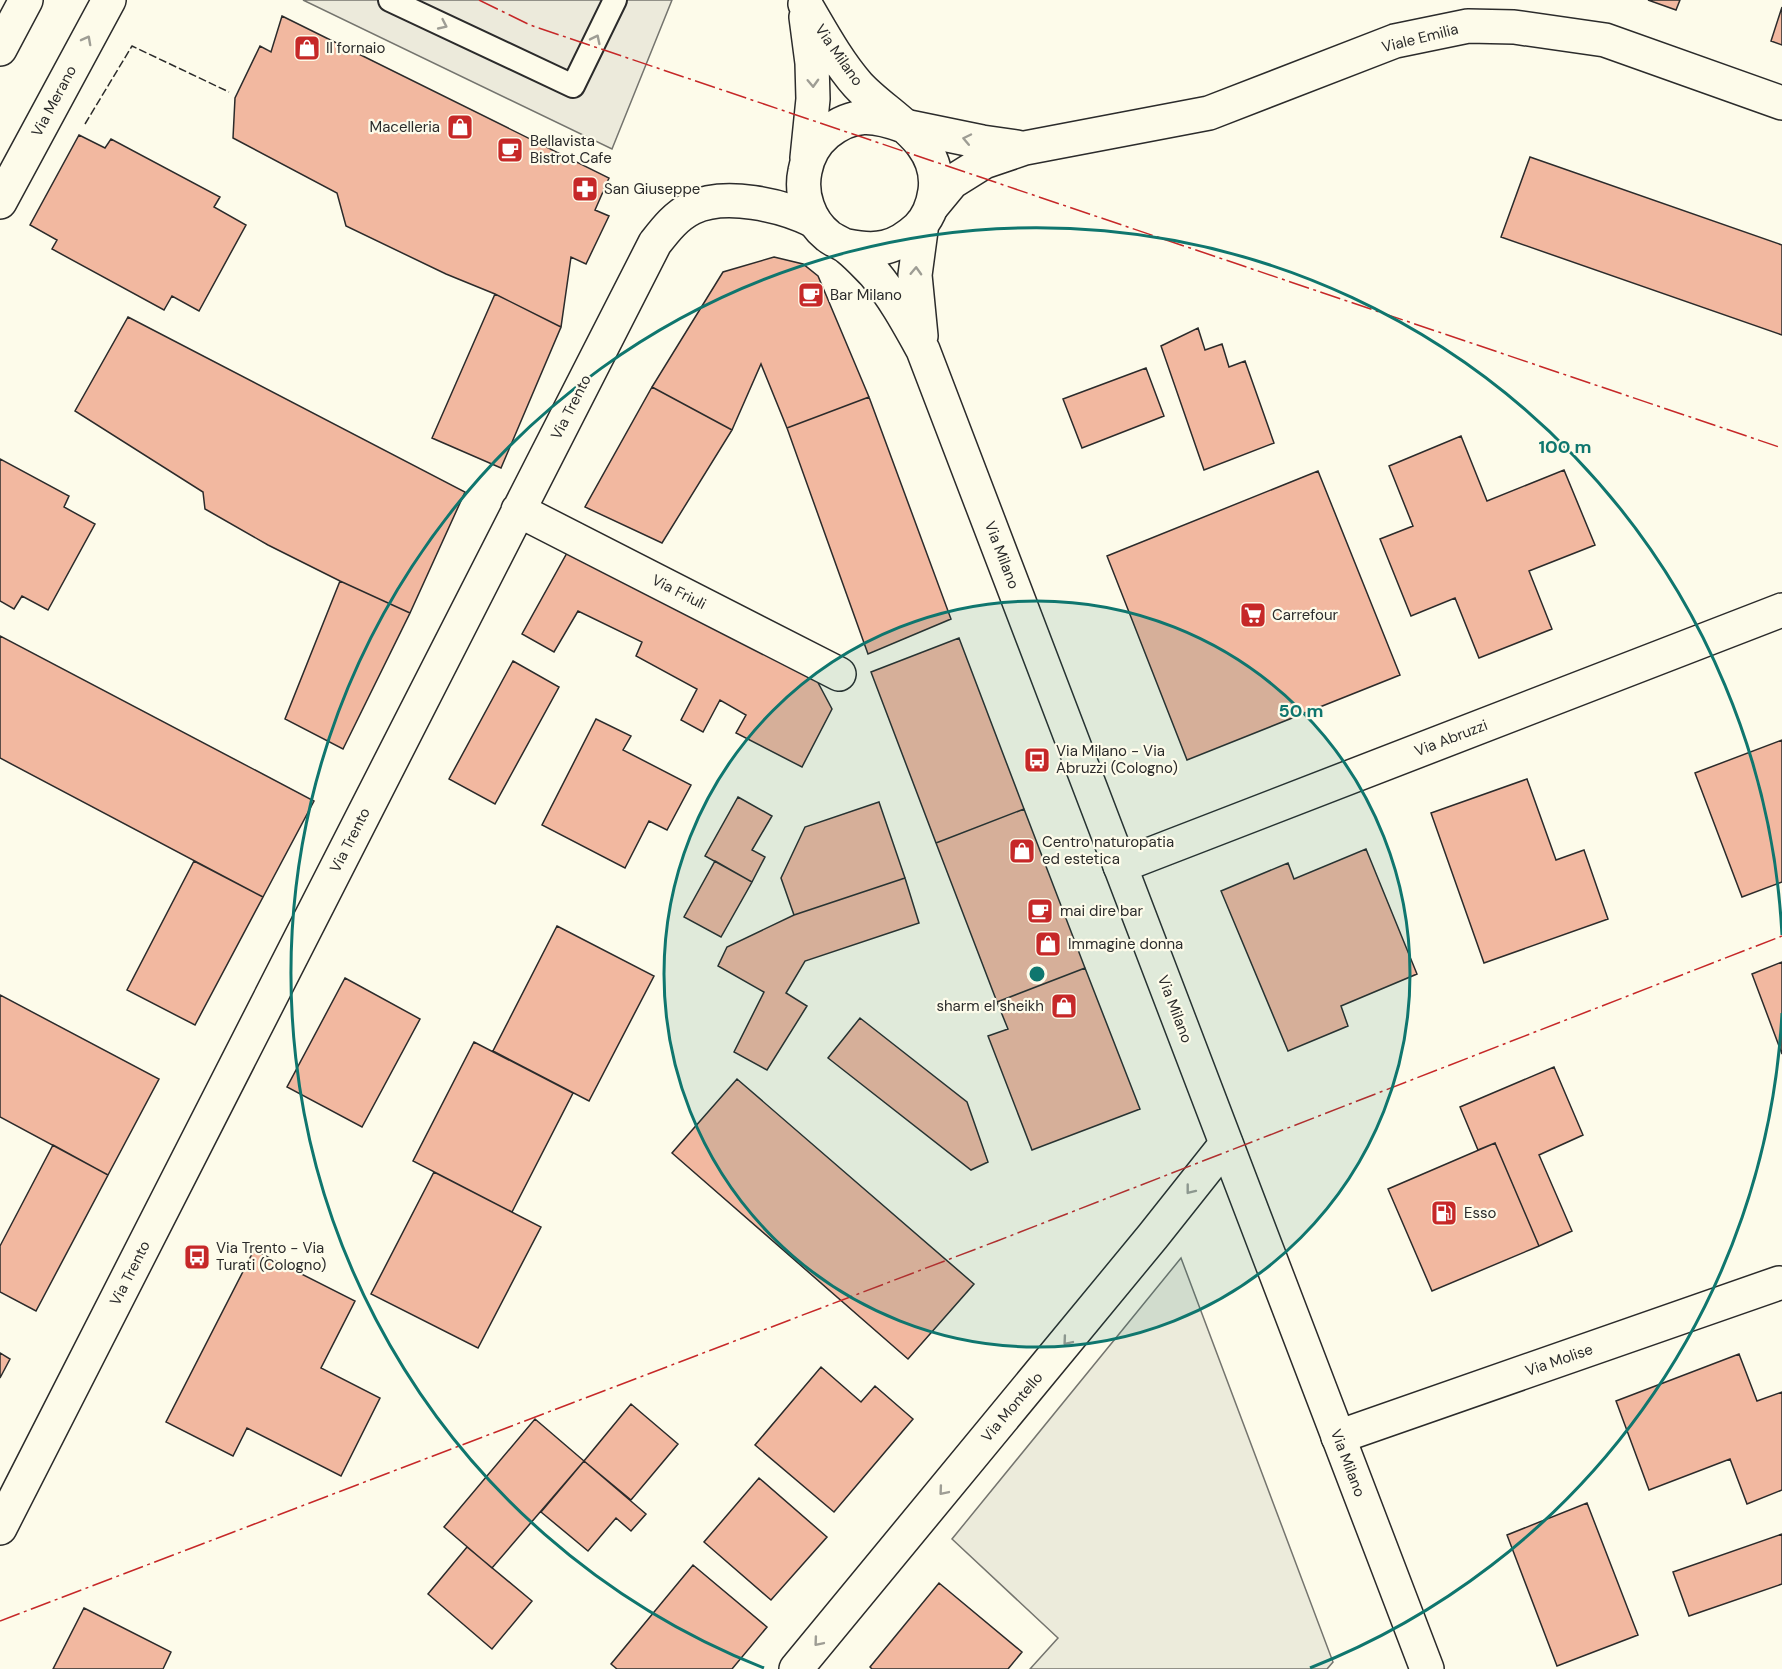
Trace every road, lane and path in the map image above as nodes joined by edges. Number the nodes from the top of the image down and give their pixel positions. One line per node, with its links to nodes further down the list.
1 (26, 0): 6 (street)
2 (109, 0): 11 (street, Via Merano, one-way to 2)
3 (390, 0): 4 (lane, one-way to 4)
4 (615, 0)
5 (804, 2): 8 (street, Via Milano); 10 (street, Via Milano, one-way to 10)
6 (0, 49)
7 (1782, 103): 9 (street, Viale Emilia)
8 (904, 126): 9 (street, Viale Emilia, one-way to 8); 10 (street, Via Milano); 13 (street, Via Milano)
9 (1025, 148): 13 (street, Viale Emilia)
10 (807, 158): 12 (street, Via Trento); 14 (street, Via Milano)
11 (0, 202)
12 (742, 202): 14 (street, Via Trento); 17 (street, Via Trento)
13 (928, 214): 15 (street, Via Milano); 16 (street, Via Milano, one-way to 13)
14 (814, 221): 15 (street, Via Milano)
15 (847, 246): 16 (street, Via Milano)
16 (923, 350): 20 (street, Via Milano)
17 (518, 510): 19 (street, Via Friuli); 24 (street, Via Trento)
18 (1782, 610): 20 (street, Via Abruzzi)
19 (839, 674)
20 (1120, 866): 21 (street, Via Milano)
21 (1226, 1144): 23 (street, Via Milano); 25 (street, Via Montello, one-way to 25)
22 (1779, 1283): 23 (street, Via Molise)
23 (1338, 1437): 26 (street, Via Milano)
24 (0, 1528)
25 (796, 1669)
26 (1427, 1669)

